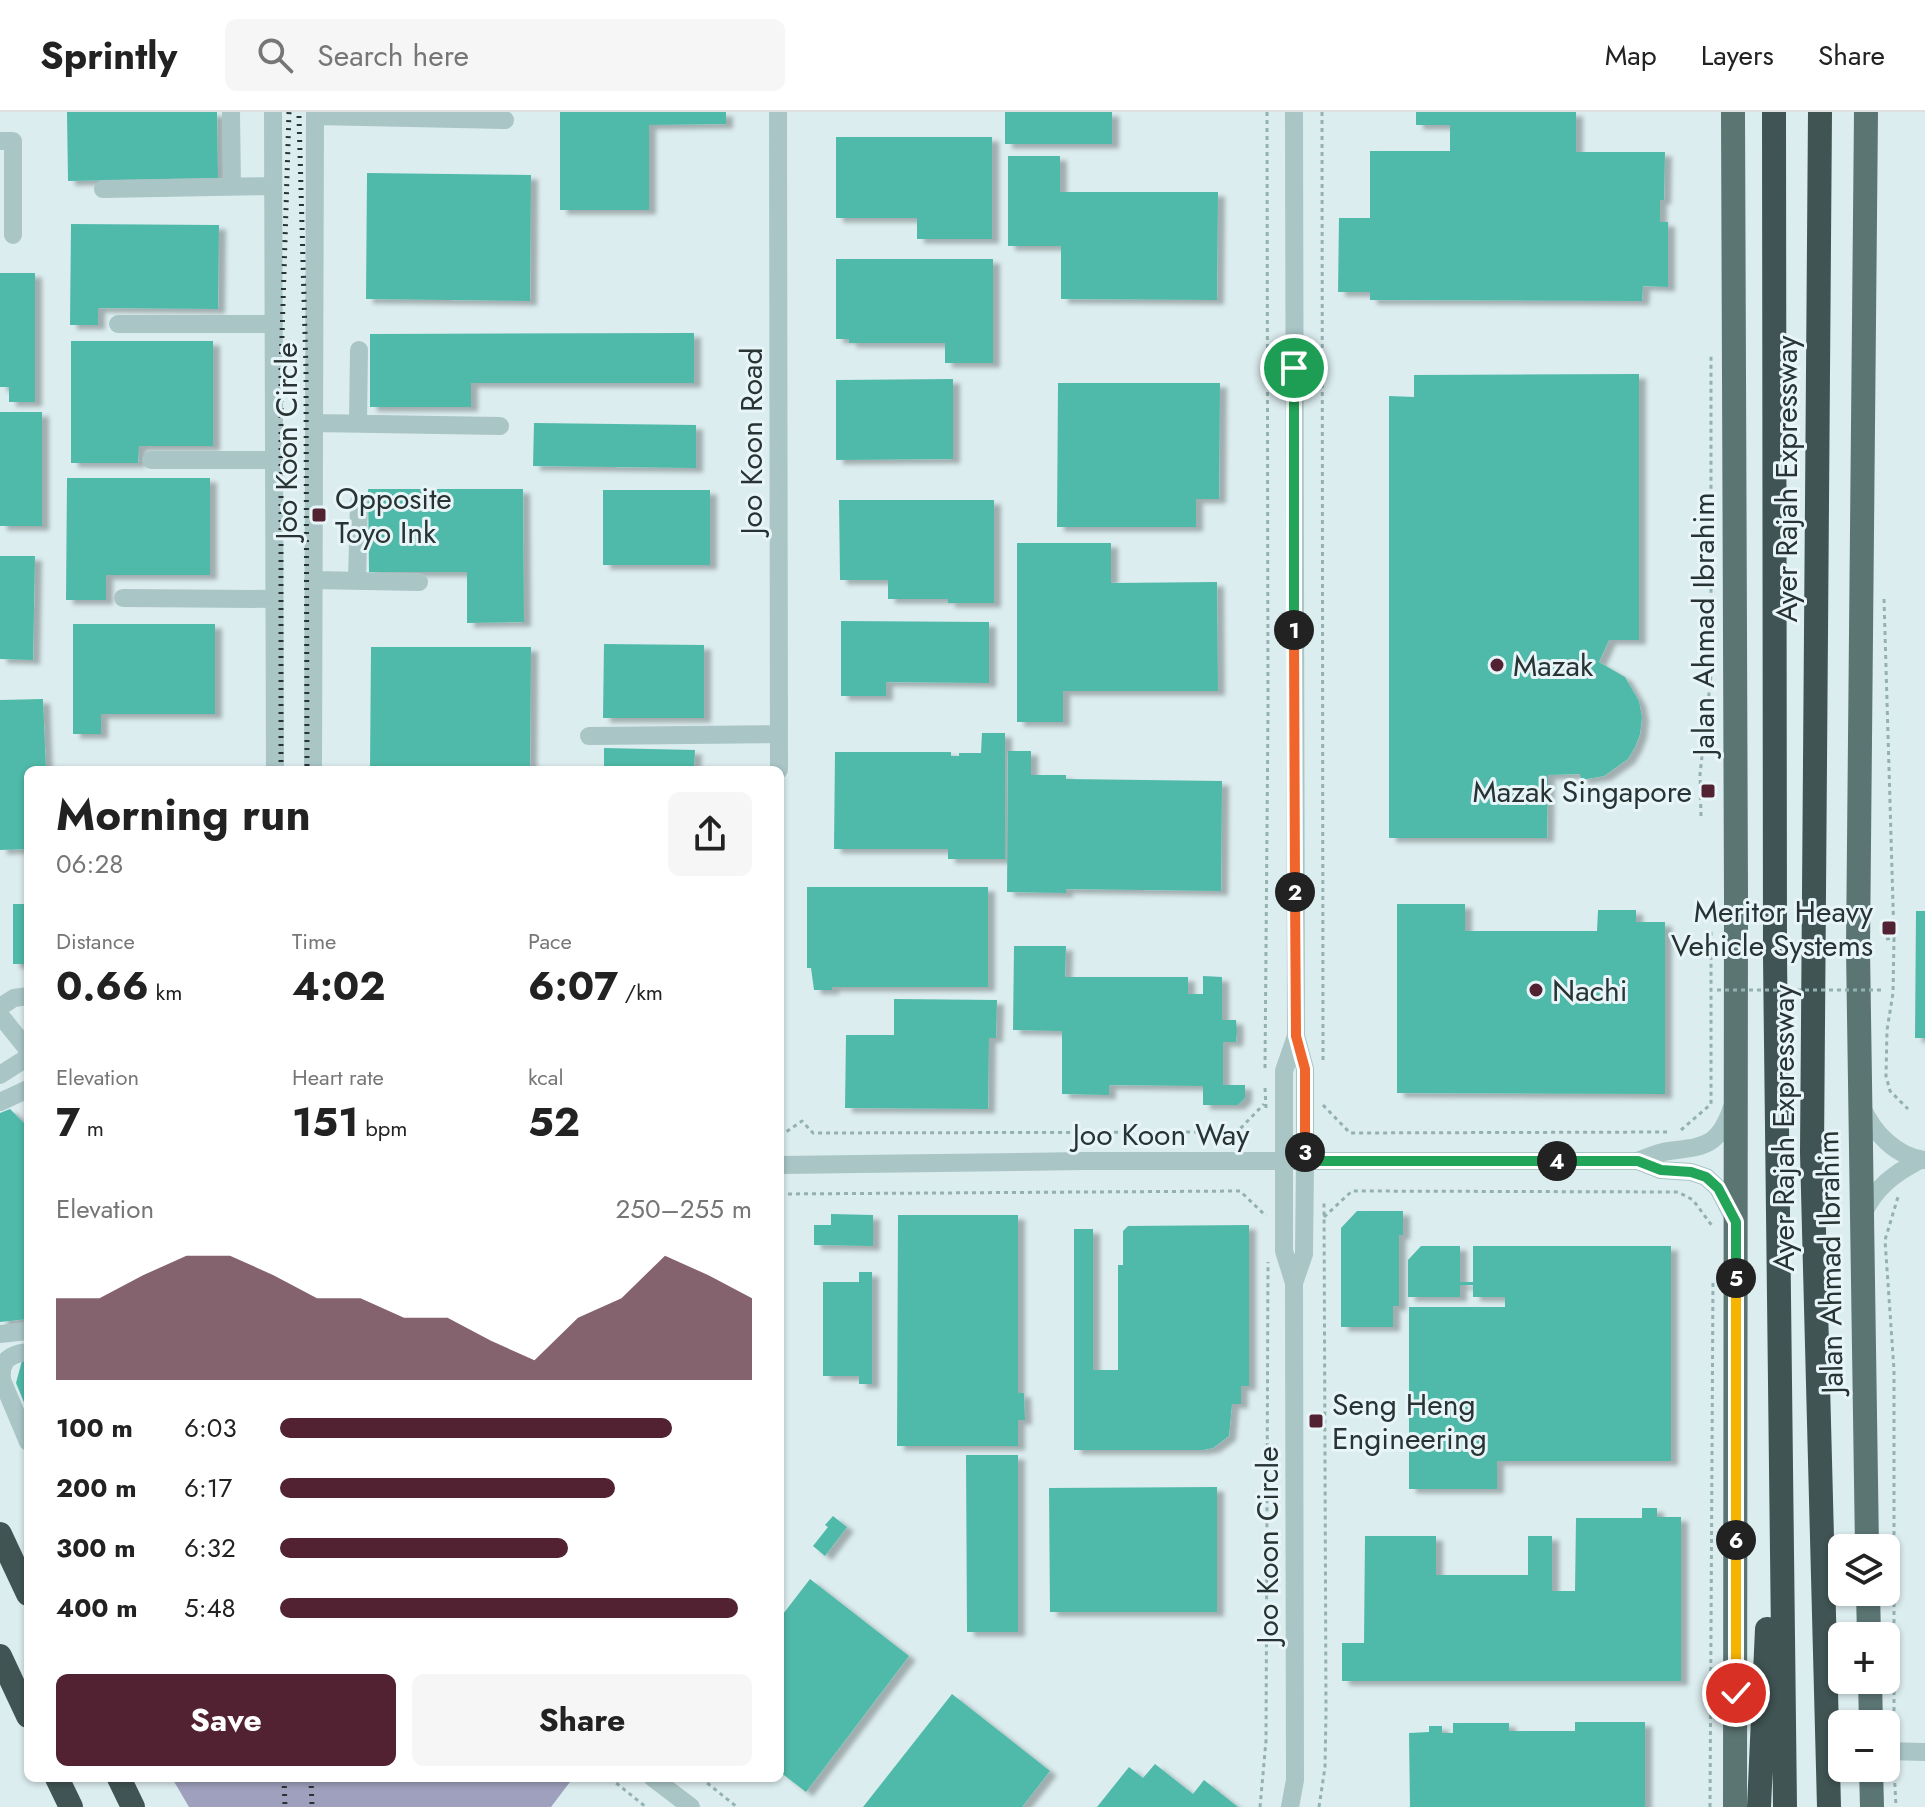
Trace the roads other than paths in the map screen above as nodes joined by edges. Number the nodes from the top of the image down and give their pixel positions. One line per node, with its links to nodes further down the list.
1 (231, 112): 13 (street)
2 (273, 112): 12 (street, Joo Koon Circle)
3 (778, 112): 30 (street, Joo Koon Road)
4 (1294, 112): 38 (street, Joo Koon Circle)
5 (1733, 112): 43 (main road, Jalan Ahmad Ibrahim)
6 (1774, 112): 57 (highway, Ayer Rajah Expressway)
7 (1820, 112): 77 (highway, Ayer Rajah Expressway)
8 (1866, 112): 44 (main road, Jalan Ahmad Ibrahim)
9 (315, 114): 10 (street); 19 (street, Joo Koon Circle)
10 (505, 120)
11 (0, 141): 15 (street)
12 (273, 186): 13 (street); 17 (street, Joo Koon Circle)
13 (232, 187): 14 (street)
14 (103, 189)
15 (13, 235)
16 (118, 324): 17 (street)
17 (274, 324): 23 (street, Joo Koon Circle)
18 (359, 350): 20 (street)
19 (314, 423): 20 (street); 25 (street, Joo Koon Circle)
20 (358, 423): 21 (street)
21 (500, 426)
22 (151, 460): 23 (street)
23 (274, 460): 29 (street, Joo Koon Circle)
24 (359, 502): 26 (street)
25 (313, 580): 26 (street); 33 (street, Joo Koon Circle)
26 (357, 581): 27 (street)
27 (419, 582)
28 (123, 598): 29 (street)
29 (274, 599): 32 (street, Joo Koon Circle)
30 (779, 734): 31 (street); 34 (street, Joo Koon Road)
31 (589, 736)
32 (275, 766)
33 (313, 766)
34 (779, 766)
35 (24, 997): 36 (street)
36 (0, 1007)
37 (0, 1015): 39 (street)
38 (1296, 1036): 47 (street, Joo Koon Circle); 48 (street, Joo Koon Circle)
39 (24, 1045)
40 (24, 1060): 41 (street)
41 (0, 1075)
42 (24, 1095): 45 (street)
43 (1736, 1097): 49 (street, Joo Koon Way); 51 (main road, Jalan Ahmad Ibrahim)
44 (1860, 1101): 46 (street); 52 (main road, Jalan Ahmad Ibrahim)
45 (0, 1102)
46 (1923, 1160): 52 (street)
47 (1284, 1161): 48 (street, Joo Koon Way); 50 (street, Joo Koon Way); 53 (street, Joo Koon Circle)
48 (1305, 1161): 49 (street, Joo Koon Way); 53 (street, Joo Koon Circle)
49 (1638, 1161): 51 (street, Joo Koon Way)
50 (784, 1165)
51 (1724, 1224): 74 (main road, Jalan Ahmad Ibrahim)
52 (1860, 1224): 60 (main road, Jalan Ahmad Ibrahim)
53 (1294, 1283): 73 (street, Joo Koon Circle)
54 (24, 1331): 55 (street)
55 (0, 1334)
56 (24, 1352): 58 (street)
57 (1779, 1427): 75 (highway); 76 (highway, Ayer Rajah Expressway)
58 (24, 1432)
59 (0, 1534): 61 (highway)
60 (1867, 1534)
61 (24, 1585)
62 (0, 1656): 63 (highway)
63 (24, 1707)
64 (1900, 1751): 65 (street)
65 (1925, 1752)
66 (59, 1782): 70 (highway)
67 (121, 1782): 71 (highway)
68 (658, 1782): 72 (street)
69 (1871, 1782): 78 (main road)
70 (71, 1807)
71 (133, 1807)
72 (691, 1807)
73 (1290, 1807)
74 (1735, 1807)
75 (1759, 1807)
76 (1785, 1807)
77 (1829, 1807)
78 (1872, 1807)

